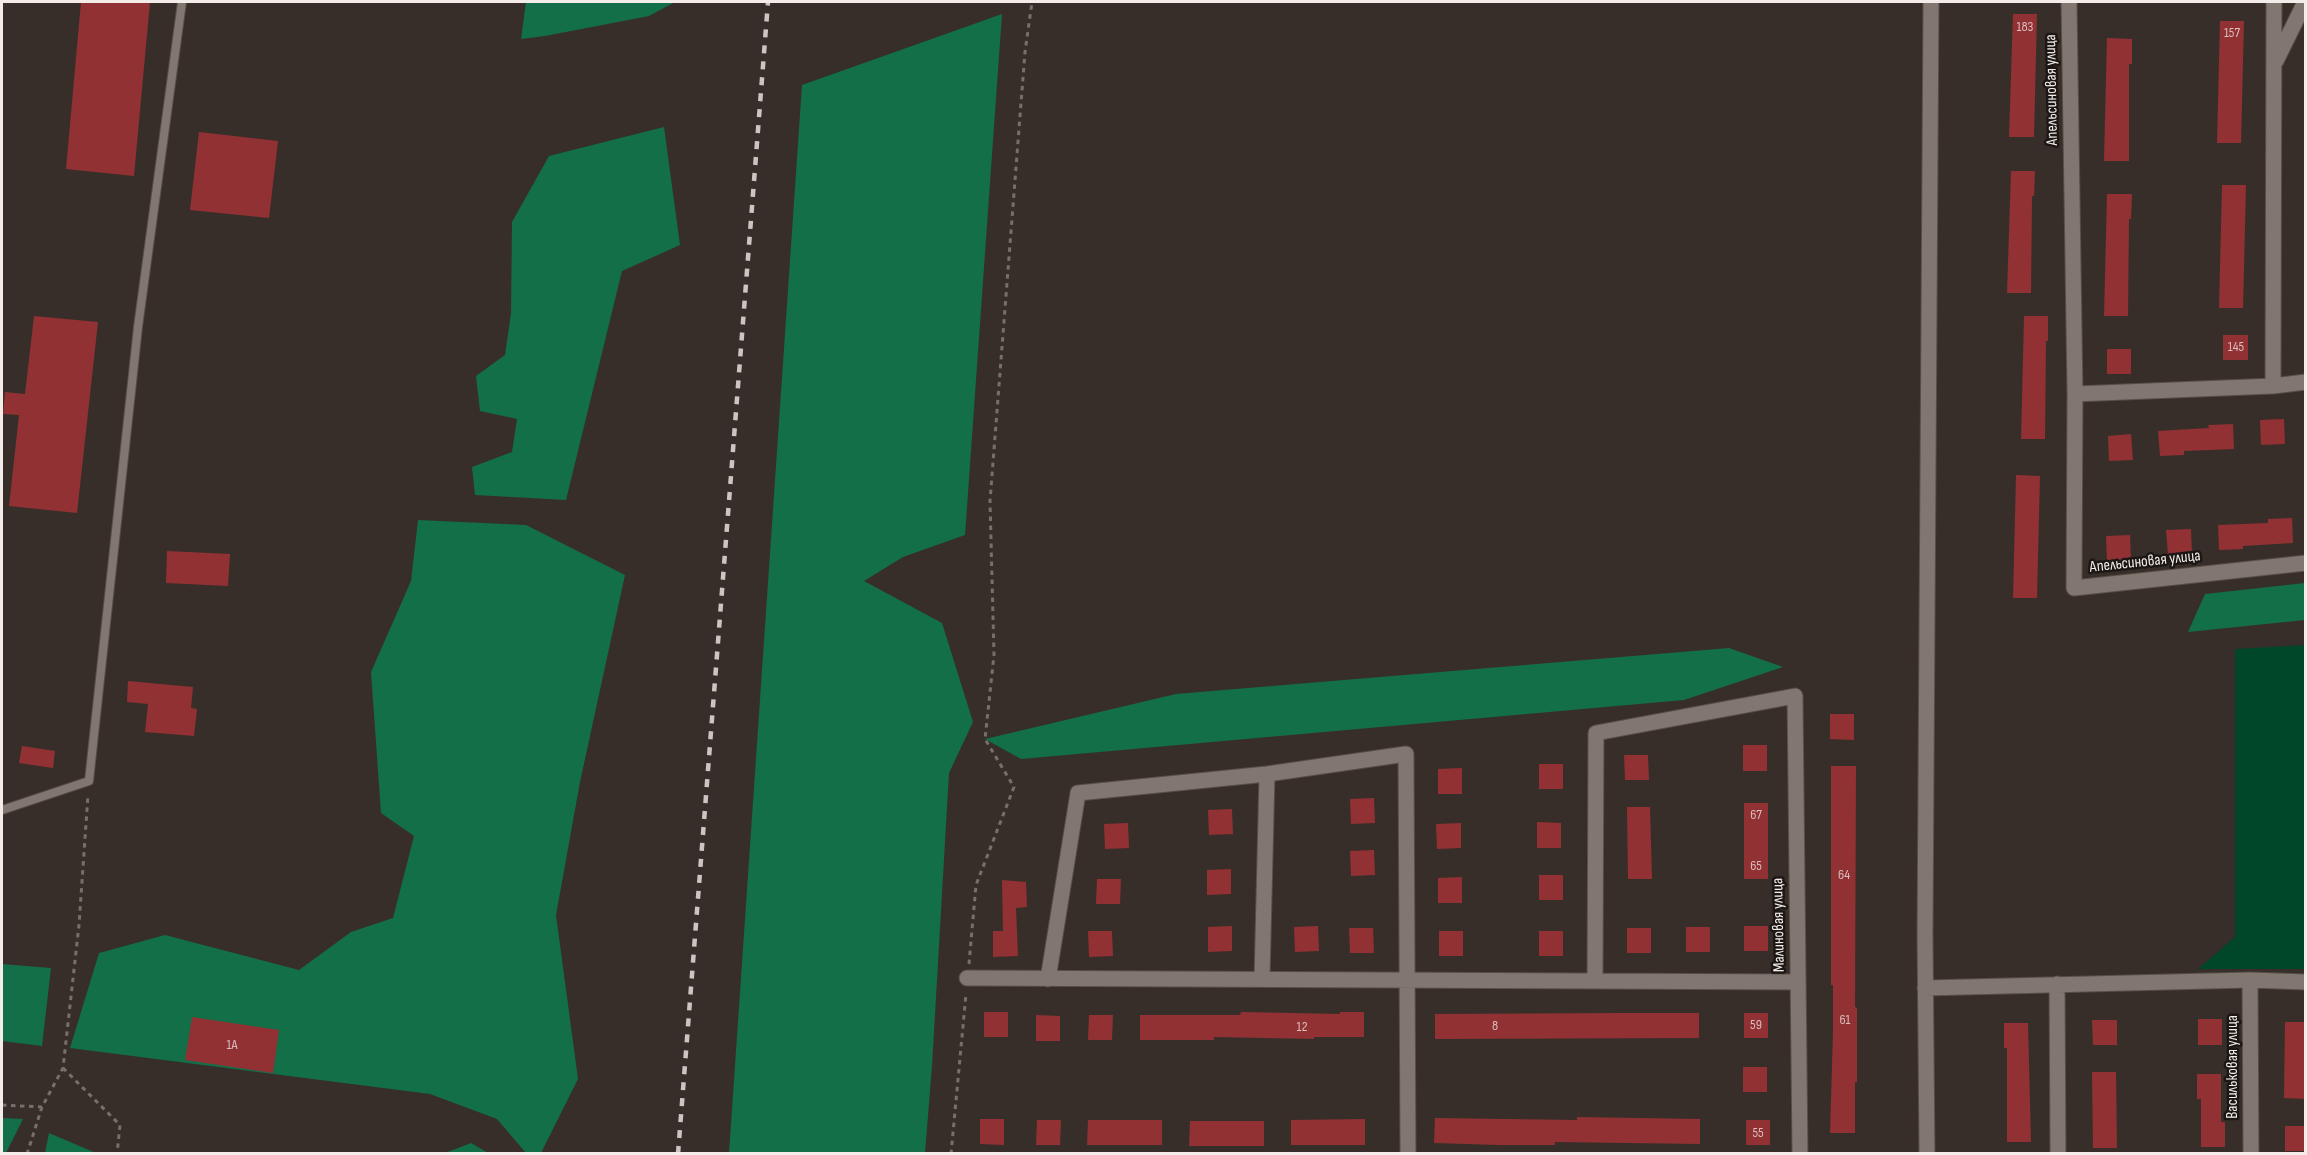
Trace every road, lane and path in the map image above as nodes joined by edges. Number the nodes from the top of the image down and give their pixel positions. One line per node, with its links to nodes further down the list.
1 (182, 2): 13 (lane)
2 (1032, 2): 15 (path)
3 (1931, 2): 24 (street)
4 (2069, 2): 10 (street, Апельсиновая улица)
5 (2274, 2): 7 (street)
6 (2305, 2): 7 (street)
7 (2275, 65): 9 (street)
8 (2306, 382): 9 (street)
9 (2273, 386): 10 (street)
10 (2075, 394): 11 (street, Апельсиновая улица)
11 (2306, 562)
12 (1267, 774): 16 (street); 17 (street); 18 (street)
13 (89, 781): 14 (lane); 25 (path)
14 (2, 810)
15 (967, 978): 16 (street); 30 (path)
16 (1048, 979): 17 (street)
17 (1262, 979): 18 (street)
18 (1407, 980): 20 (street); 31 (street)
19 (2250, 980): 22 (street); 23 (street); 35 (street, Васильковая улица)
20 (1595, 981): 21 (street); 21 (street, Малиновая улица)
21 (1798, 982): 32 (street, Малиновая улица)
22 (2306, 982)
23 (2057, 984): 24 (street); 34 (street)
24 (1925, 988): 33 (street)
25 (63, 1068): 27 (path); 29 (path)
26 (2, 1105): 27 (path)
27 (42, 1107): 28 (path)
28 (27, 1154)
29 (117, 1154)
30 (951, 1154)
31 (1408, 1154)
32 (1800, 1154)
33 (1927, 1154)
34 (2058, 1154)
35 (2251, 1154)

